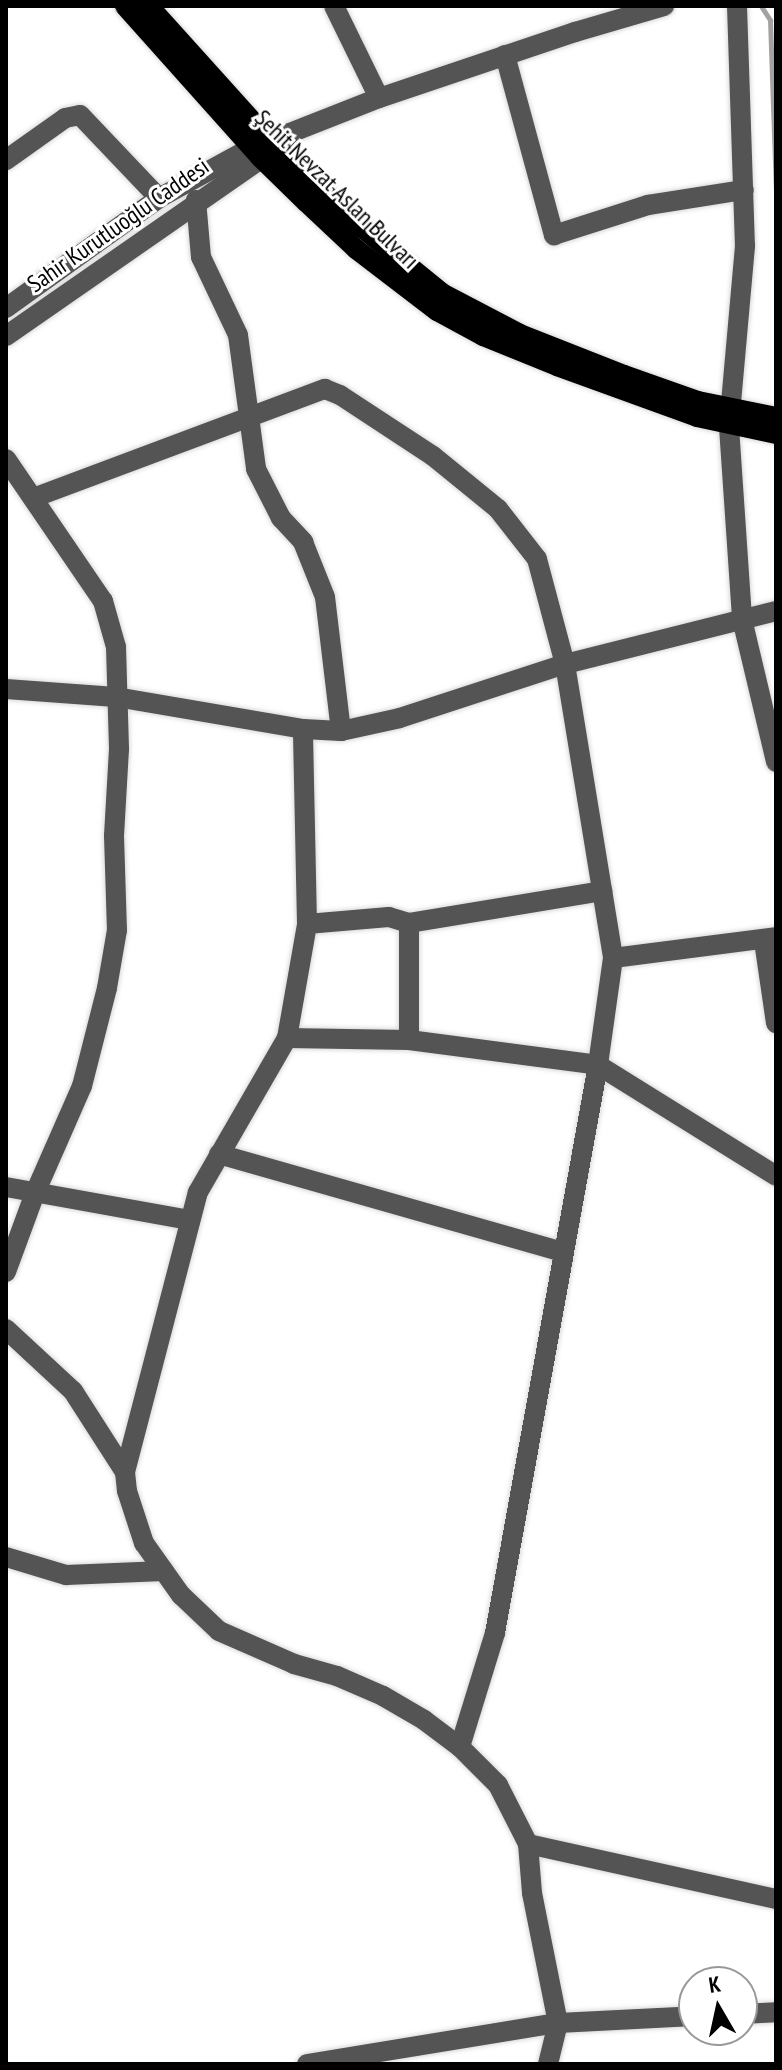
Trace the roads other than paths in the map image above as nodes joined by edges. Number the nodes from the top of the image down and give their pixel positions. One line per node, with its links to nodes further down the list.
1 (125, 6): 8 (main road, Şehit Nevzat Aslan Bulvarı)
2 (149, 6): 8 (main road, Şehit Nevzat Aslan Bulvarı)
3 (334, 6): 7 (street)
4 (664, 6): 6 (street)
5 (737, 6): 10 (street)
6 (505, 55): 7 (street); 10 (street)
7 (379, 98): 8 (street)
8 (270, 145): 11 (street, Sahir Kurutluoğlu Caddesi); 12 (street, Sahir Kurutluoğlu Caddesi); 17 (main road, Şehit Nevzat Aslan Bulvarı)
9 (6, 160): 11 (street)
10 (744, 190): 17 (street)
11 (159, 198): 13 (street, Sahir Kurutluoğlu Caddesi)
12 (196, 200): 14 (street, Sahir Kurutluoğlu Caddesi); 15 (street)
13 (6, 308)
14 (6, 336)
15 (249, 417): 20 (street); 23 (street); 27 (street)
16 (776, 417): 17 (main road, Şehit Nevzat Aslan Bulvarı)
17 (730, 418): 18 (main road, Şehit Nevzat Aslan Bulvarı); 22 (street)
18 (776, 434)
19 (6, 459): 20 (street)
20 (33, 498): 25 (street)
21 (776, 611): 22 (street)
22 (742, 619): 23 (street); 28 (street)
23 (565, 664): 27 (street); 29 (street)
24 (6, 689): 25 (street)
25 (116, 697): 26 (street); 41 (street)
26 (303, 729): 27 (street); 31 (street)
27 (341, 731)
28 (776, 762)
29 (602, 891): 30 (street); 33 (street)
30 (409, 923): 31 (street); 36 (street)
31 (307, 924): 35 (street)
32 (770, 939): 33 (street); 34 (street)
33 (613, 958): 37 (street)
34 (776, 1023)
35 (287, 1038): 36 (street); 38 (street)
36 (409, 1040): 37 (street)
37 (598, 1065): 39 (street); 43 (street)
38 (219, 1154): 42 (street); 43 (street)
39 (776, 1176)
40 (6, 1187): 41 (street)
41 (35, 1193): 42 (street); 44 (street)
42 (190, 1220): 46 (street)
43 (562, 1252): 49 (street)
44 (6, 1272)
45 (6, 1329): 46 (street)
46 (125, 1472): 48 (street)
47 (6, 1557): 48 (street)
48 (164, 1571): 49 (street)
49 (460, 1747): 50 (street)
50 (528, 1844): 51 (street); 53 (street)
51 (776, 1899)
52 (678, 2017): 53 (street)
53 (558, 2023): 54 (street); 55 (street)
54 (307, 2064)
55 (548, 2064)

